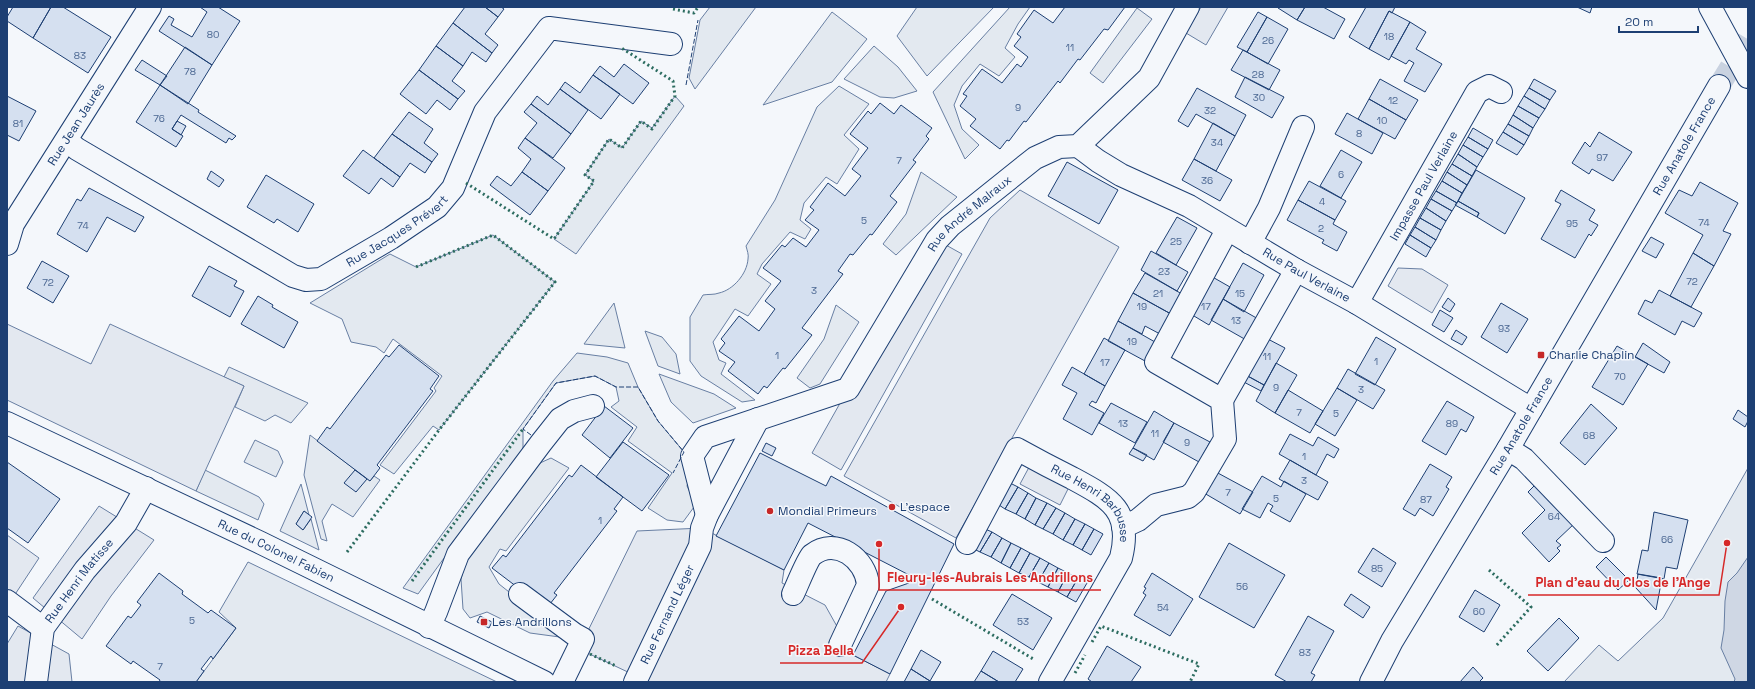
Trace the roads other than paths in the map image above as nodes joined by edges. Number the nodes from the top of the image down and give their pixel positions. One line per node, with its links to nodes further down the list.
1 (150, 7): 9 (street, Rue Jean Jaurès)
2 (1188, 7): 10 (street)
3 (1710, 7): 5 (street)
4 (671, 44): 9 (street, Rue Jacques Prévert)
5 (1748, 77)
6 (1719, 86): 18 (street, Rue Anatole France)
7 (1501, 92): 15 (street, Impasse Paul Verlaine)
8 (1303, 127): 12 (street)
9 (67, 140): 13 (street, Rue Jean Jaurès)
10 (1078, 146): 11 (street, Rue Paul Verlaine); 19 (street, Rue André Malraux)
11 (1227, 230): 12 (street, Rue Paul Verlaine); 16 (street)
12 (1250, 243): 14 (street, Rue Paul Verlaine)
13 (7, 244)
14 (1296, 270): 15 (street, Rue Paul Verlaine); 16 (street)
15 (1357, 303): 18 (street, Rue Paul Verlaine)
16 (1222, 400): 24 (street)
17 (593, 406): 30 (street)
18 (1531, 409): 21 (street, Rue Anatole France)
19 (758, 419): 23 (street); 23 (street, Rue André Malraux)
20 (7, 423): 22 (street, Rue du Colonel Fabien)
21 (1508, 449): 25 (street); 38 (street, Rue Anatole France)
22 (146, 488): 30 (street, Rue du Colonel Fabien); 31 (street, Rue Henri Matisse)
23 (707, 515): 36 (street, Rue Fernand Léger)
24 (1123, 527): 26 (street, Rue Henri Barbusse); 37 (street, Rue Henri Barbusse)
25 (1603, 541)
26 (967, 543)
27 (520, 594): 35 (street)
28 (793, 594): 32 (street)
29 (7, 601): 31 (street)
30 (429, 627): 34 (street, Rue du Colonel Fabien)
31 (43, 628): 33 (street, Rue Henri Matisse)
32 (840, 645)
33 (36, 682)
34 (544, 682)
35 (562, 682)
36 (635, 682)
37 (1050, 682)
38 (1371, 682)

